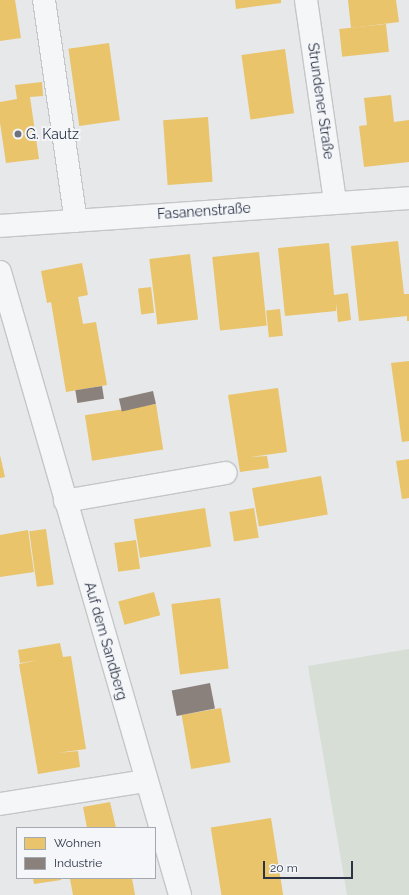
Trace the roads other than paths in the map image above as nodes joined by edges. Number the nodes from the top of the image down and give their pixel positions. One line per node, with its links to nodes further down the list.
1 (44, 0): 5 (street)
2 (306, 0): 4 (street, Strundener Straße)
3 (409, 198): 4 (street, Fasanenstraße)
4 (335, 202): 5 (street, Fasanenstraße)
5 (76, 221): 6 (street, Fasanenstraße)
6 (0, 226)
7 (0, 272): 9 (street, Auf dem Sandberg)
8 (226, 473): 9 (street)
9 (66, 501): 10 (street, Auf dem Sandberg)
10 (146, 781): 11 (street); 12 (street, Auf dem Sandberg)
11 (0, 804)
12 (180, 895)

